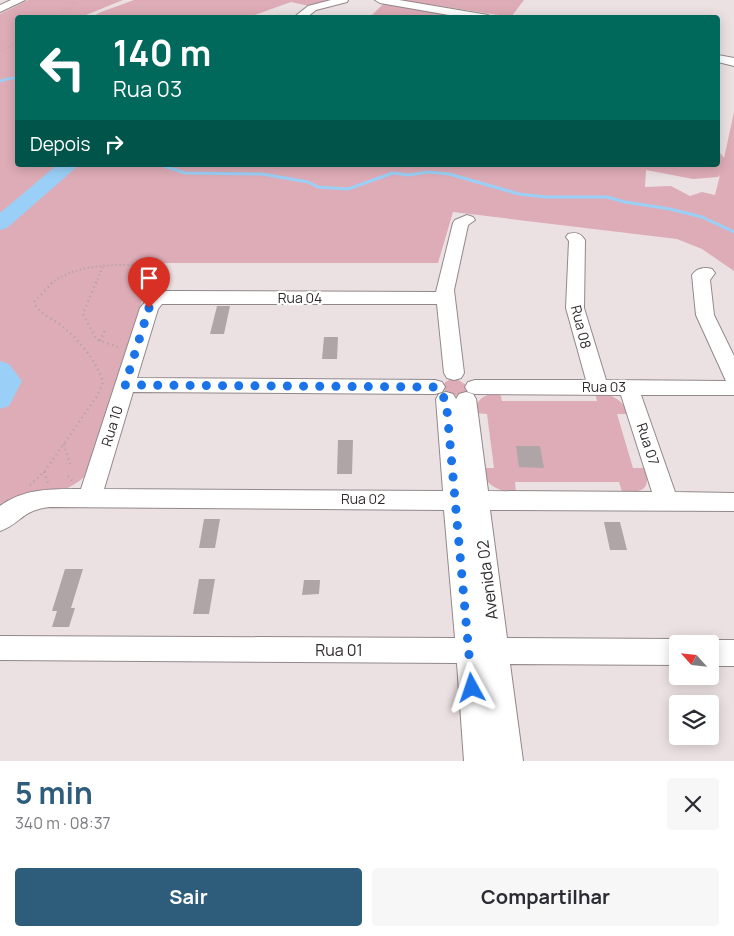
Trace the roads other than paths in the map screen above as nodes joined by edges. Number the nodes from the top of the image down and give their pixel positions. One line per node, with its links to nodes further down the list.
1 (20, 0): 5 (street)
2 (343, 0): 6 (street)
3 (380, 0): 4 (street)
4 (404, 2): 7 (street)
5 (0, 9)
6 (302, 15)
7 (472, 15)
8 (720, 59): 9 (street)
9 (734, 62)
10 (467, 220): 13 (street)
11 (574, 237): 17 (street, Rua 08)
12 (706, 272): 15 (street)
13 (445, 298): 14 (street, Rua 04); 20 (street)
14 (156, 300): 16 (street, Rua 10)
15 (734, 377)
16 (125, 385): 20 (street, Rua 03); 21 (street, Rua 10)
17 (598, 388): 18 (street, Rua 03); 20 (street, Rua 03)
18 (629, 388): 19 (street, Rua 03); 23 (street, Rua 07)
19 (734, 388)
20 (456, 393): 22 (street, Avenida 02)
21 (82, 490): 22 (street, Rua 02); 25 (street, Rua 02)
22 (467, 500): 23 (street, Rua 02); 27 (street, Avenida 02); 28 (street, Avenida 02)
23 (666, 501): 24 (street, Rua 02)
24 (734, 502)
25 (0, 521)
26 (0, 648): 27 (street, Rua 01)
27 (469, 651): 28 (street, Rua 01); 32 (street, Avenida 02)
28 (495, 651): 29 (street, Rua 01); 33 (street, Avenida 02)
29 (669, 652)
30 (719, 652): 31 (street)
31 (734, 653)
32 (479, 761)
33 (508, 761)

